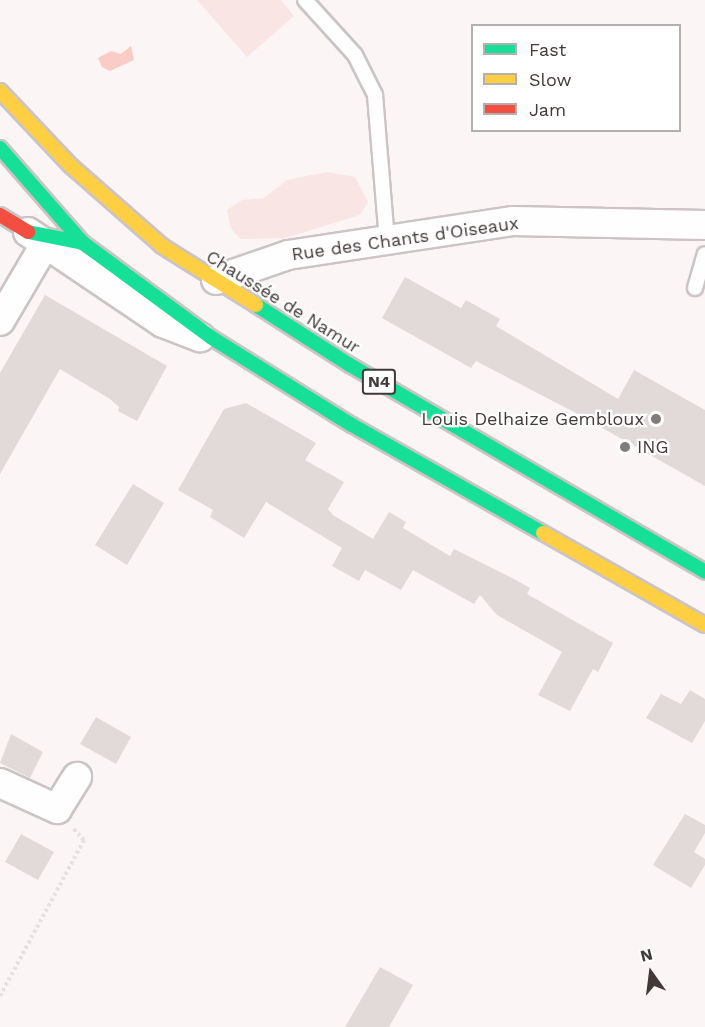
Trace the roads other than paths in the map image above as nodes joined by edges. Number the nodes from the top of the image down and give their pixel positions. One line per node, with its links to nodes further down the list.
1 (305, 0): 10 (lane)
2 (0, 91): 6 (main road, Chaussée de Namur / N4)
3 (0, 146): 4 (main road); 11 (main road)
4 (20, 150)
5 (41, 156): 6 (main road)
6 (71, 166): 13 (main road, Chaussée de Namur / N4)
7 (0, 215): 9 (main road)
8 (705, 225): 10 (street, Rue des Chants d'Oiseaux)
9 (36, 239): 11 (main road); 15 (street); 16 (street)
10 (387, 240): 13 (street, Rue des Chants d'Oiseaux)
11 (83, 243): 16 (main road)
12 (705, 254): 14 (lane)
13 (216, 280): 17 (main road, Chaussée de Namur / N4)
14 (695, 288)
15 (0, 321)
16 (229, 349): 18 (main road)
17 (705, 572)
18 (705, 625)
19 (77, 777): 20 (street)
20 (0, 783)

